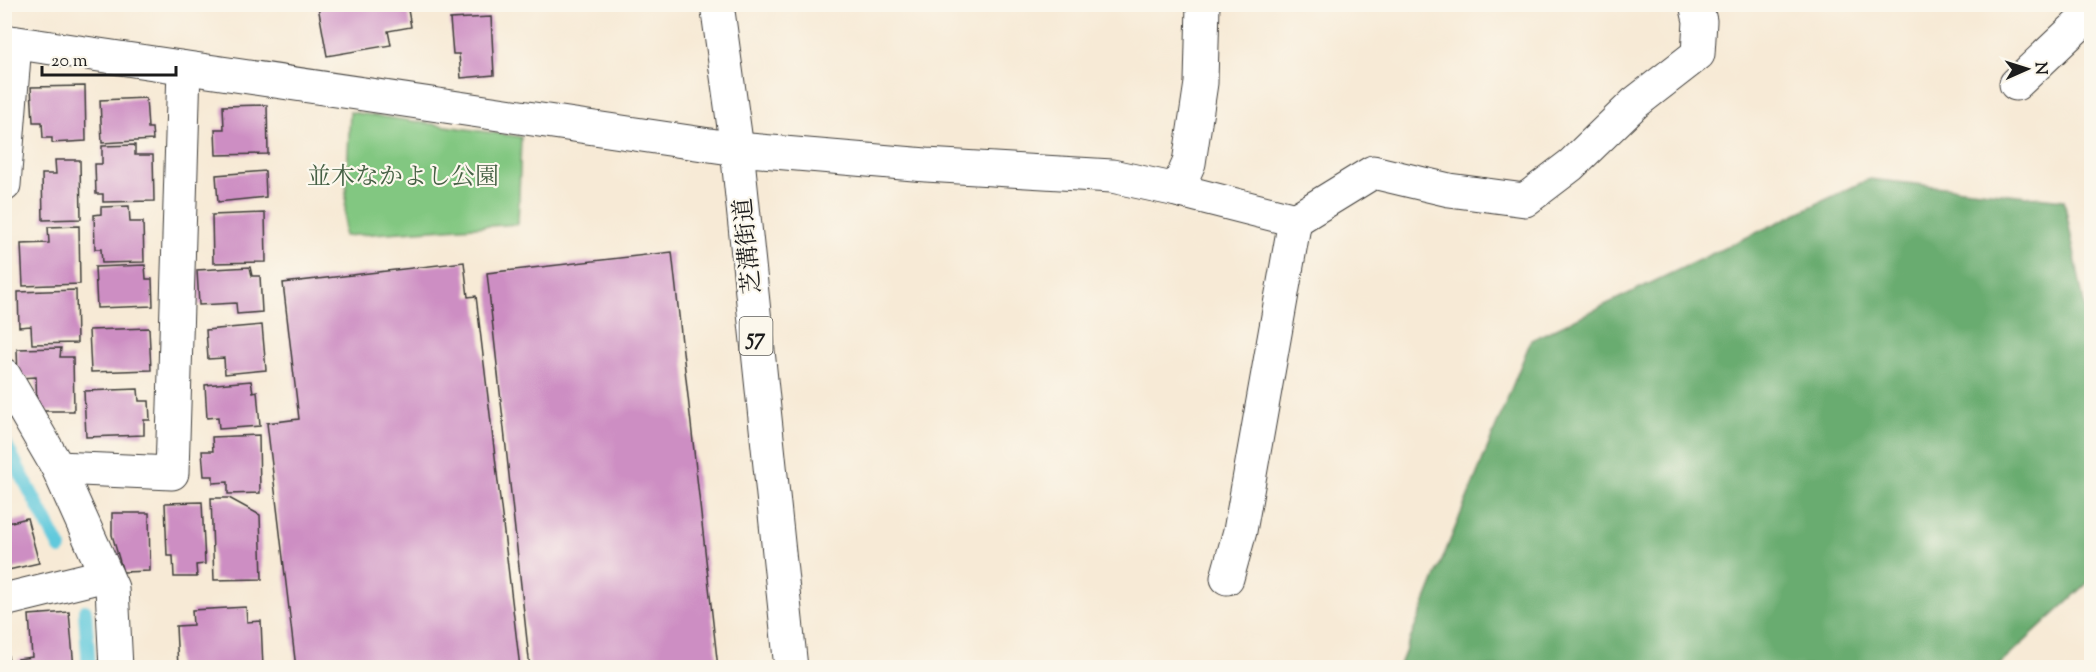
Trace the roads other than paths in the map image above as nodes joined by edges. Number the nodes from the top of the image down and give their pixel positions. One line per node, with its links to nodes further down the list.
1 (717, 4): 8 (street, 芝溝街道 / 57)
2 (1203, 4): 10 (street)
3 (1696, 4): 11 (street)
4 (2091, 12): 7 (street)
5 (10, 42): 6 (street); 9 (street)
6 (184, 68): 8 (street); 14 (street)
7 (2016, 84)
8 (737, 149): 10 (street); 19 (street, 芝溝街道 / 57)
9 (4, 185)
10 (1177, 190): 11 (street)
11 (1294, 220): 16 (street)
12 (4, 375): 13 (street)
13 (16, 418): 14 (street)
14 (58, 468): 15 (street)
15 (106, 575): 17 (street); 18 (street)
16 (1227, 578)
17 (4, 600)
18 (116, 668)
19 (791, 668)

